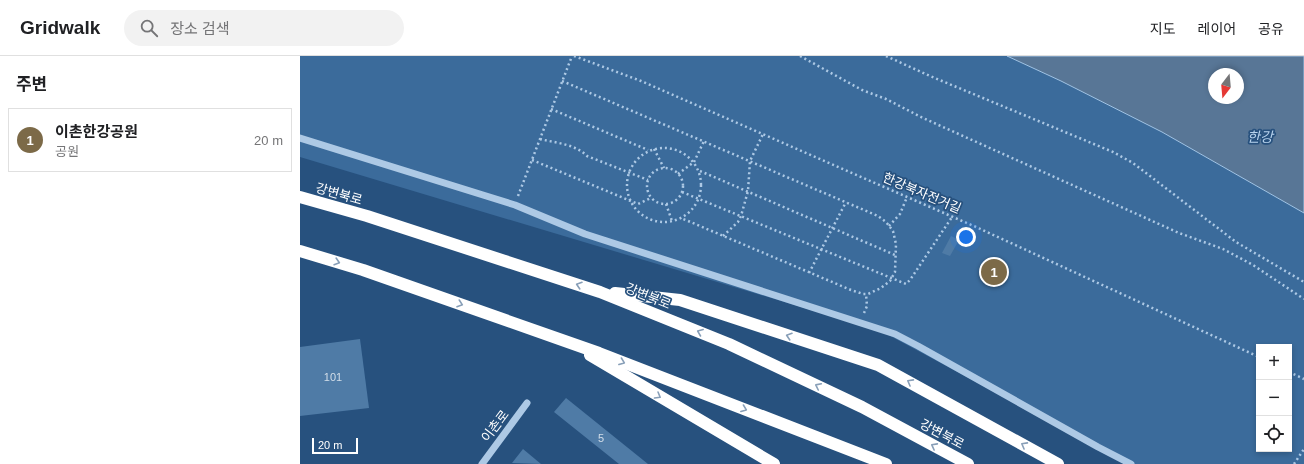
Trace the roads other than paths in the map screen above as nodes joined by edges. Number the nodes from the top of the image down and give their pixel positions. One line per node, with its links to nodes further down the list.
1 (300, 138): 14 (street)
2 (300, 197): 4 (highway, 강변북로)
3 (300, 201): 4 (highway)
4 (346, 211): 6 (highway, 강변북로, one-way to 4)
5 (300, 251): 7 (highway, one-way to 7)
6 (600, 292): 12 (highway, 강변북로, one-way to 6); 13 (highway, one-way to 6)
7 (564, 341): 10 (highway, one-way to 10); 11 (highway, one-way to 11)
8 (527, 403): 9 (street, 이촌로)
9 (482, 464)
10 (774, 464)
11 (886, 464)
12 (968, 464)
13 (1058, 464)
14 (1130, 464)

